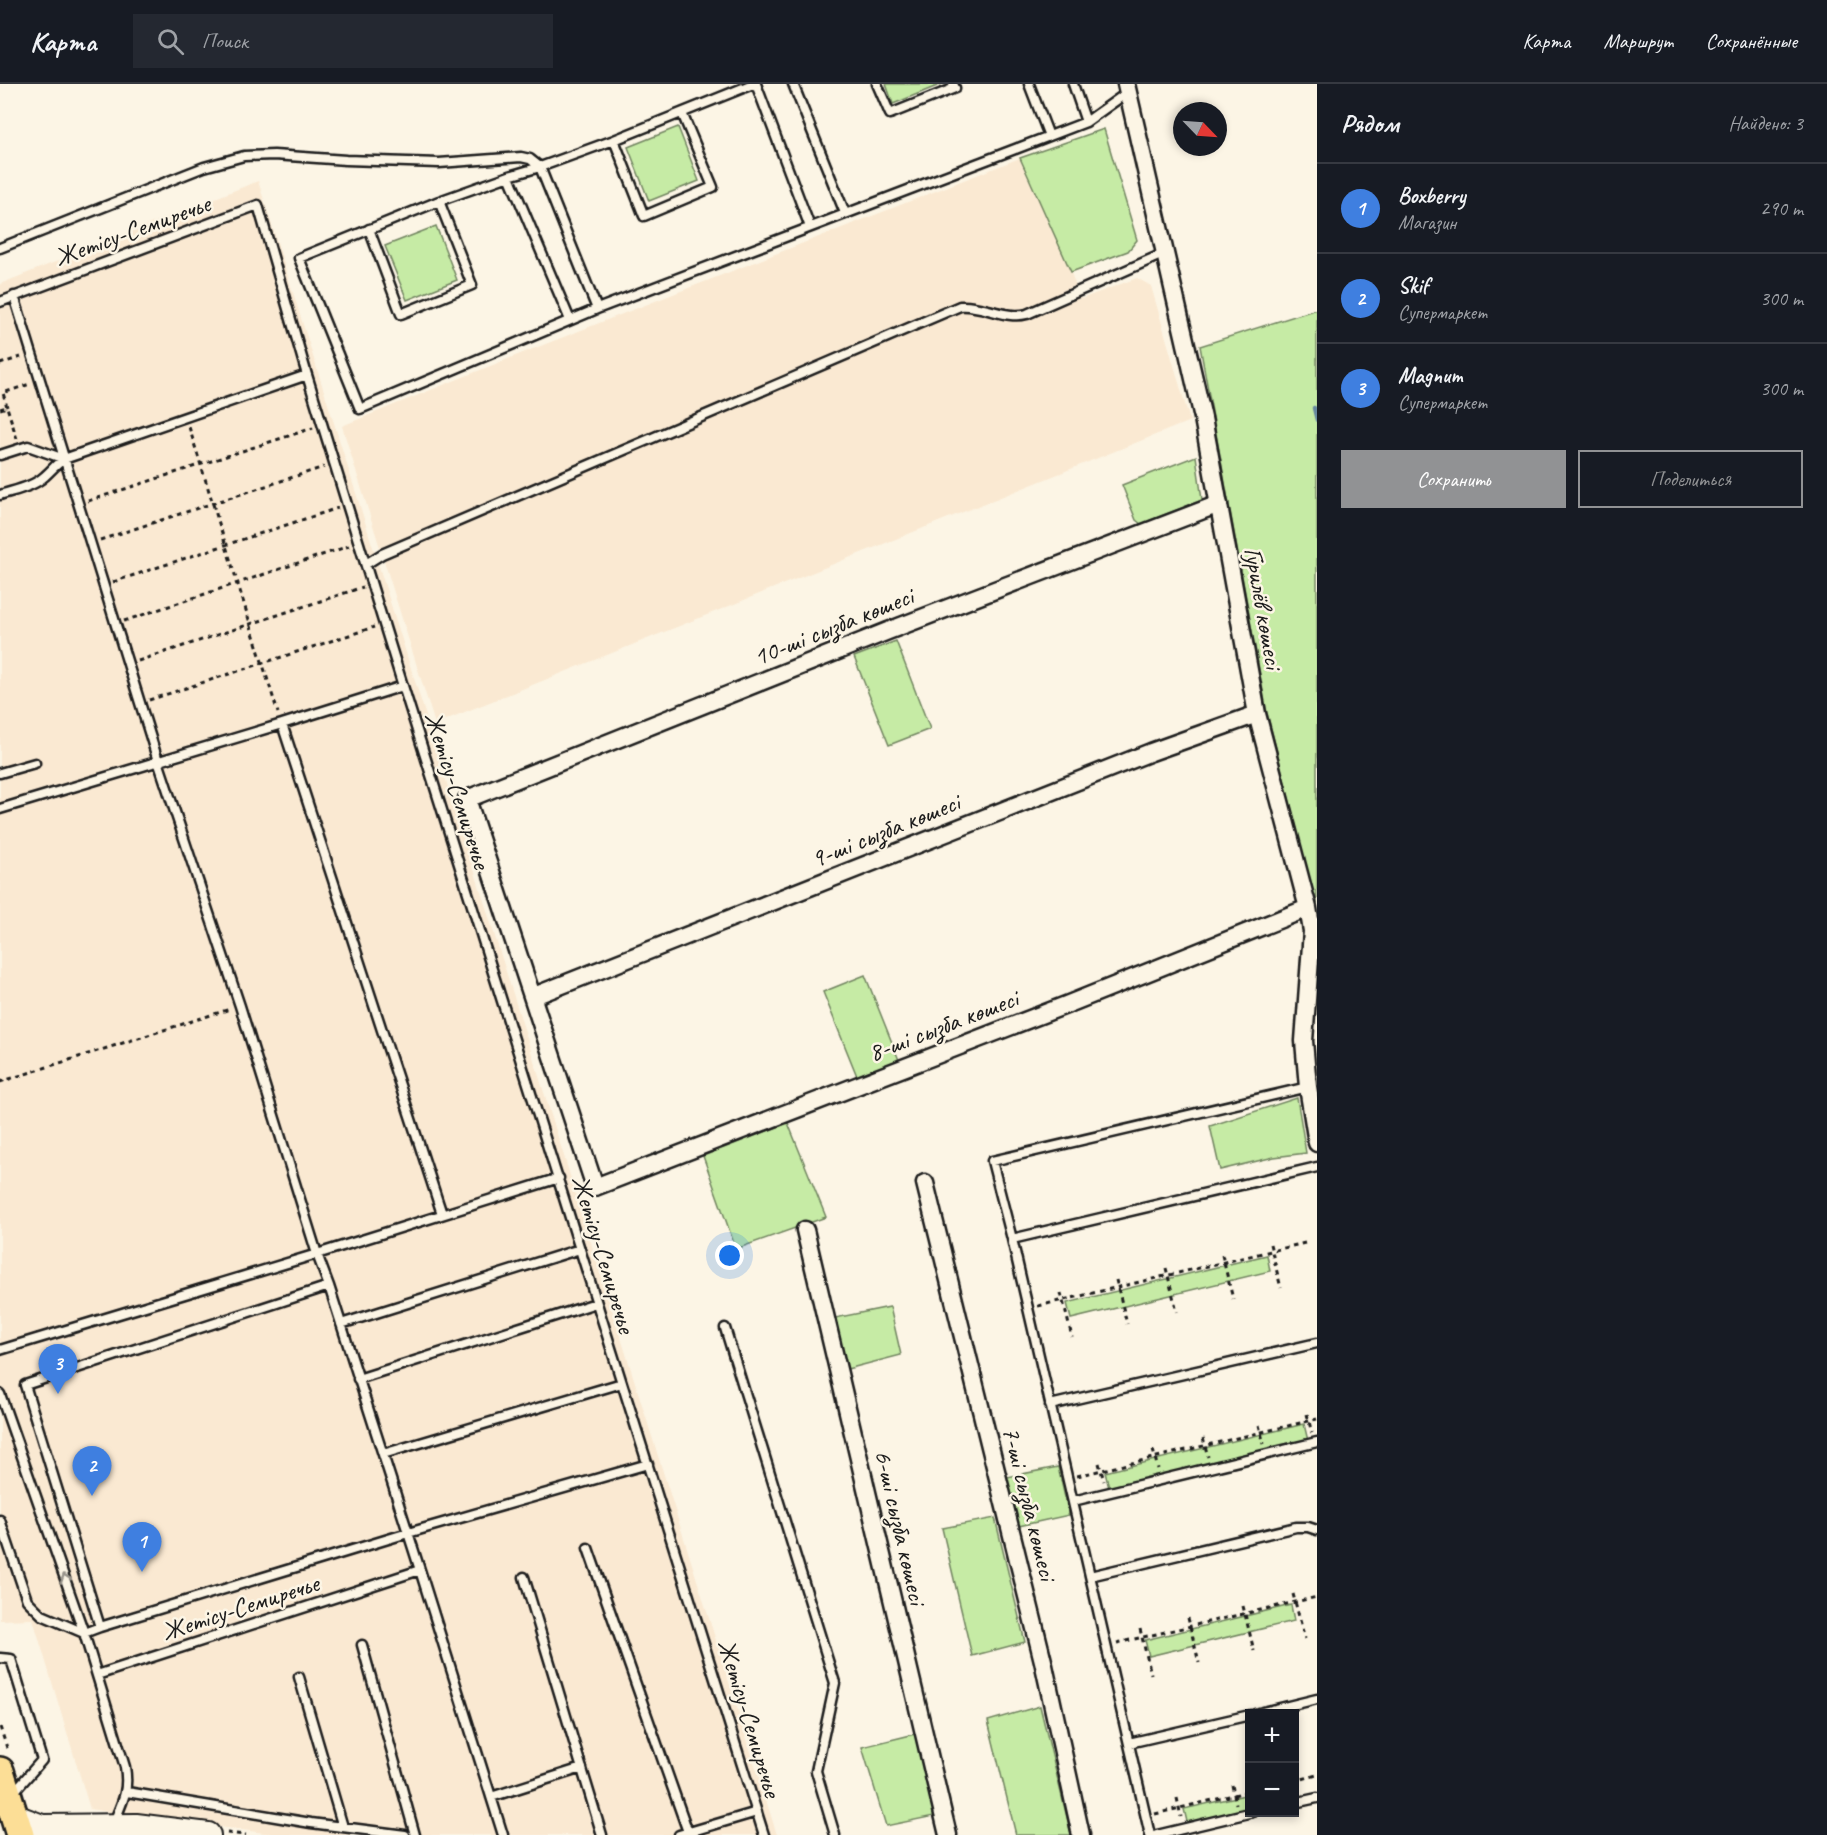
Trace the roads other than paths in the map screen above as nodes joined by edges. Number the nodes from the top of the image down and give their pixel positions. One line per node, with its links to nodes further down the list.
1 (754, 84): 8 (lane); 16 (lane)
2 (793, 84): 15 (lane)
3 (878, 84): 4 (lane)
4 (953, 84)
5 (1029, 84): 10 (lane)
6 (1073, 84): 9 (lane)
7 (1127, 88): 9 (lane); 19 (street, Гурилёв көшесі)
8 (682, 113): 11 (lane); 11 (lane)
9 (1086, 122): 10 (lane)
10 (1049, 136): 15 (lane)
11 (614, 140): 12 (lane)
12 (540, 167): 13 (lane); 18 (lane); 22 (lane)
13 (509, 176): 14 (lane); 23 (lane)
14 (439, 201): 17 (lane); 17 (lane)
15 (845, 213): 16 (lane)
16 (810, 227): 22 (lane)
17 (369, 229): 23 (lane)
18 (0, 248)
19 (1165, 253): 28 (street, Гурилёв көшесі); 29 (lane)
20 (14, 296): 21 (lane); 24 (lane, Жетісу-Семиречье); 26 (lane)
21 (0, 302)
22 (597, 309): 23 (lane)
23 (570, 320)
24 (307, 375): 26 (lane); 29 (lane, Жетісу-Семиречье)
25 (0, 455): 26 (lane)
26 (64, 459): 27 (lane); 33 (lane)
27 (0, 495)
28 (1219, 504): 31 (street, Гурилёв көшесі); 38 (street, 10-ші сызба көшесі)
29 (366, 564): 30 (lane, Жетісу-Семиречье)
30 (403, 686): 32 (lane, Жетісу-Семиречье); 42 (lane, Жетісу-Семиречье)
31 (1257, 714): 37 (street, Гурилёв көшесі); 38 (street, 9-ші сызба көшесі)
32 (282, 724): 33 (lane, Жетісу-Семиречье); 44 (lane)
33 (158, 761): 36 (lane, Жетісу-Семиречье); 48 (lane)
34 (35, 763): 35 (lane)
35 (0, 773)
36 (0, 809)
37 (1308, 908): 38 (street, 8-ші сызба көшесі); 39 (street, Гурилёв көшесі)
38 (534, 996)
39 (1308, 1087): 40 (street, Гурилёв көшесі); 46 (lane)
40 (1317, 1143)
41 (1317, 1167): 46 (lane)
42 (559, 1178): 44 (lane); 47 (lane, Жетісу-Семиречье)
43 (925, 1183): 102 (street, 7-ші сызба көшесі)
44 (442, 1214): 48 (lane)
45 (805, 1230): 101 (street, 6-ші сызба көшесі)
46 (1012, 1239): 58 (lane)
47 (580, 1250): 50 (lane, Жетісу-Семиречье); 51 (lane)
48 (317, 1254): 49 (lane); 54 (lane)
49 (328, 1286): 51 (lane); 70 (lane)
50 (596, 1303): 55 (lane); 56 (lane, Жетісу-Семиречье)
51 (341, 1324): 55 (lane)
52 (725, 1328): 100 (lane)
53 (1317, 1343): 58 (lane)
54 (0, 1350)
55 (358, 1379): 60 (lane)
56 (622, 1383): 60 (lane); 61 (lane, Жетісу-Семиречье)
57 (0, 1394): 71 (lane, one-way to 57)
58 (1050, 1405): 62 (lane)
59 (1317, 1442): 62 (lane)
60 (383, 1454): 65 (lane)
61 (648, 1464): 65 (lane); 86 (lane, Жетісу-Семиречье)
62 (1072, 1501): 68 (lane)
63 (0, 1520): 71 (lane)
64 (1317, 1530): 68 (lane)
65 (408, 1533): 67 (lane); 70 (lane)
66 (588, 1548): 92 (lane)
67 (420, 1570): 74 (lane, Жетісу-Семиречье); 83 (lane)
68 (1090, 1576): 79 (lane)
69 (524, 1577): 80 (lane)
70 (100, 1627): 71 (lane)
71 (84, 1634): 74 (lane)
72 (362, 1645): 96 (lane)
73 (0, 1658): 88 (lane)
74 (97, 1676): 82 (lane)
75 (299, 1677): 91 (lane)
76 (1317, 1699): 77 (lane)
77 (1273, 1709)
78 (1245, 1716): 79 (lane)
79 (1129, 1743): 103 (lane)
80 (582, 1768): 83 (lane); 98 (lane)
81 (0, 1771): 88 (main road)
82 (127, 1792): 89 (lane); 91 (lane)
83 (492, 1797): 97 (lane)
84 (1317, 1798): 85 (lane)
85 (1299, 1802)
86 (757, 1812): 92 (lane); 99 (lane, Жетісу-Семиречье)
87 (1245, 1814): 104 (lane)
88 (14, 1815): 90 (street)
89 (112, 1825): 90 (street); 94 (street)
90 (82, 1827): 93 (street)
91 (343, 1827): 95 (lane)
92 (684, 1834)
93 (57, 1835)
94 (208, 1835)
95 (405, 1835)
96 (415, 1835)
97 (503, 1835)
98 (602, 1835)
99 (764, 1835)
100 (835, 1835)
101 (948, 1835)
102 (1081, 1835)
103 (1150, 1835)
104 (1157, 1835)

